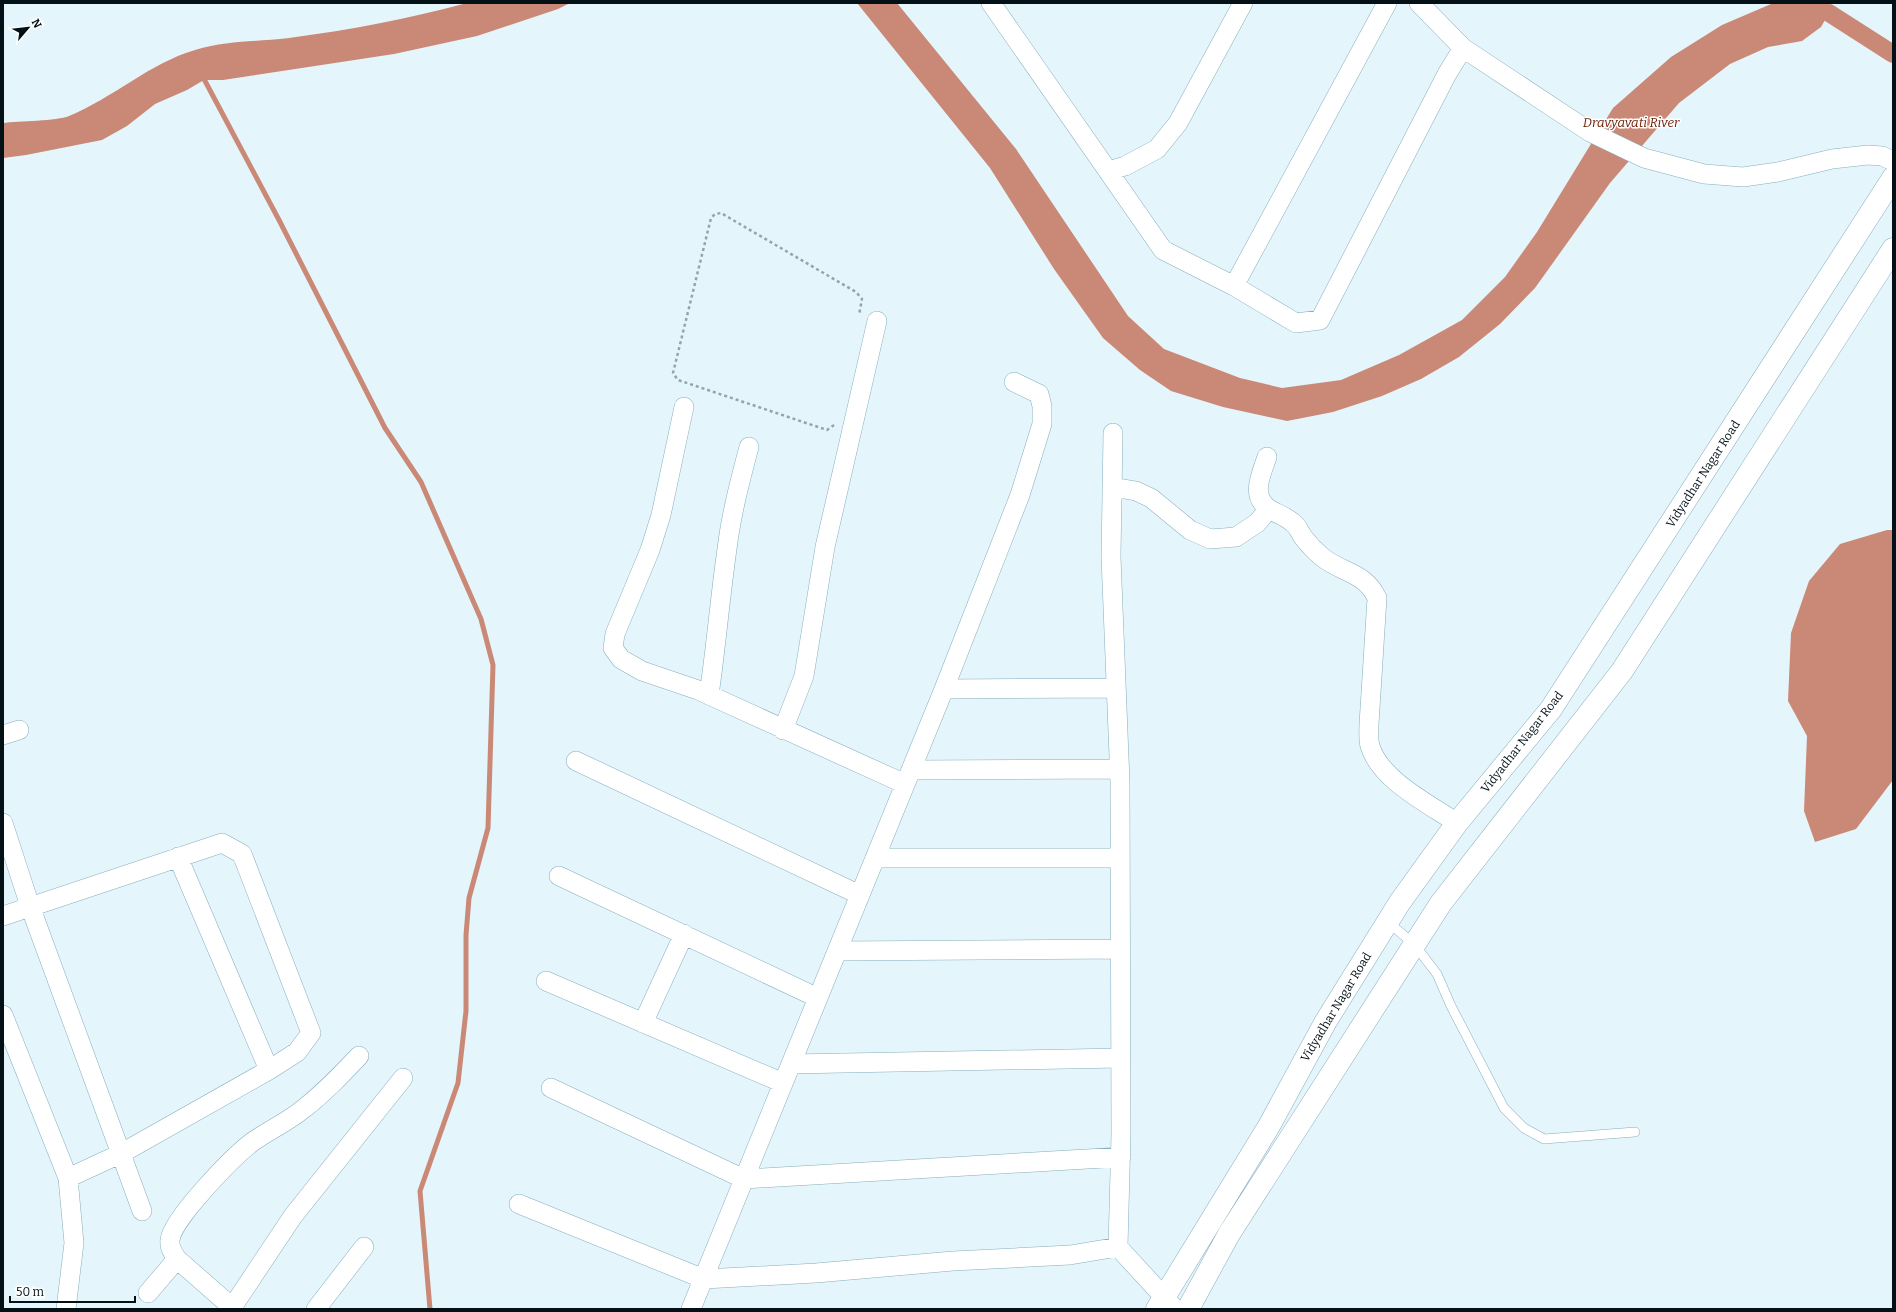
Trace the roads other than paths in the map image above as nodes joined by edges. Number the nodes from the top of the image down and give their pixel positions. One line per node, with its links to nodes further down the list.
1 (991, 3): 7 (street)
2 (1243, 3): 7 (street)
3 (1387, 3): 10 (street)
4 (1418, 3): 5 (street)
5 (1463, 48): 6 (street); 10 (street)
6 (1893, 161)
7 (1108, 171): 10 (street)
8 (1893, 178): 27 (main road, Vidyadhar Nagar Road)
9 (1893, 249): 37 (main road)
10 (1234, 286)
11 (877, 321): 22 (street)
12 (1014, 382): 20 (street)
13 (684, 407): 21 (street)
14 (1113, 433): 17 (street)
15 (749, 447): 21 (street)
16 (1267, 457): 18 (street)
17 (1112, 487): 18 (street); 19 (street)
18 (1269, 508): 27 (street)
19 (1116, 688): 20 (street); 24 (street)
20 (944, 689): 25 (street)
21 (709, 696): 22 (street)
22 (783, 730): 25 (street)
23 (576, 761): 32 (street)
24 (1119, 769): 25 (street); 30 (street)
25 (908, 777): 29 (street)
26 (3, 823): 33 (street)
27 (1457, 823): 35 (main road, Vidyadhar Nagar Road)
28 (178, 857): 33 (street); 47 (street); 47 (street)
29 (875, 858): 30 (street); 32 (street)
30 (1119, 858): 38 (street)
31 (559, 876): 36 (street)
32 (860, 895): 39 (street)
33 (30, 906): 34 (street); 52 (street)
34 (3, 916)
35 (1388, 922): 37 (lane); 63 (main road, Vidyadhar Nagar Road)
36 (684, 934): 41 (street); 43 (street)
37 (1414, 944): 51 (lane); 68 (main road)
38 (1119, 949): 39 (street); 45 (street)
39 (837, 951): 41 (street)
40 (546, 981): 43 (street)
41 (818, 998): 46 (street)
42 (3, 1015): 54 (street)
43 (643, 1023): 49 (street)
44 (359, 1056): 60 (street)
45 (1120, 1058): 46 (street); 53 (street)
46 (791, 1064): 49 (street)
47 (270, 1070): 52 (street)
48 (403, 1078): 64 (street)
49 (783, 1083): 55 (street)
50 (551, 1088): 55 (street)
51 (1635, 1132)
52 (122, 1153): 54 (street); 57 (street)
53 (1120, 1157): 55 (street); 59 (street)
54 (68, 1178): 65 (street)
55 (744, 1179): 61 (street)
56 (519, 1204): 61 (street)
57 (142, 1211)
58 (364, 1247): 66 (street)
59 (1118, 1248): 61 (street); 63 (street)
60 (177, 1259): 62 (street); 64 (street)
61 (704, 1279): 67 (street)
62 (148, 1293)
63 (1165, 1306)
64 (232, 1308)
65 (66, 1309)
66 (316, 1309)
67 (691, 1309)
68 (1188, 1309)

